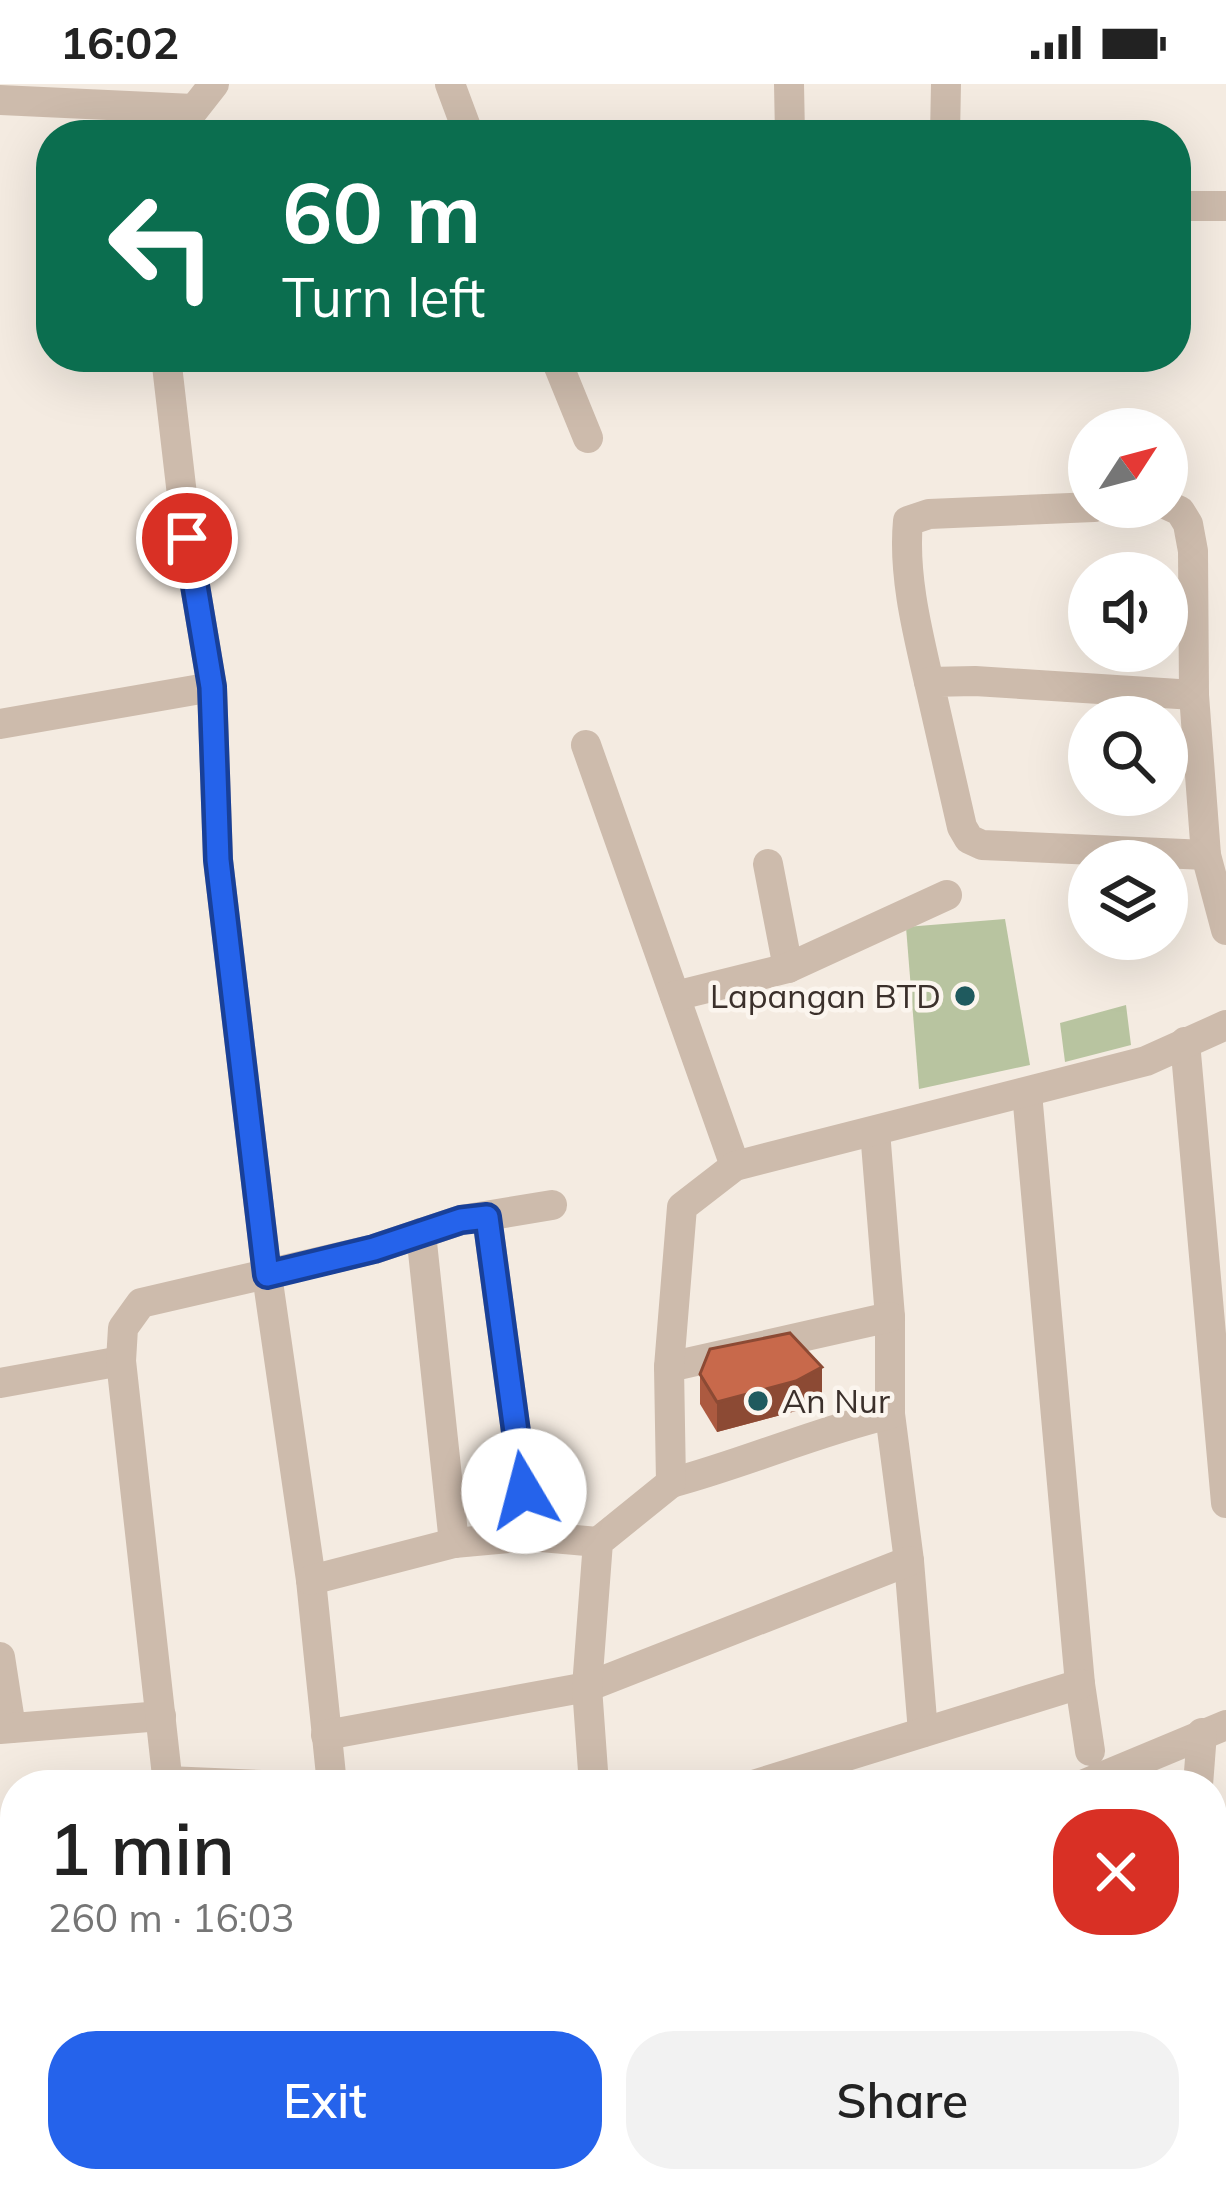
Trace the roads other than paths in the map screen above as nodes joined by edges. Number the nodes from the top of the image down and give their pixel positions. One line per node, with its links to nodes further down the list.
1 (214, 84): 6 (street)
2 (450, 84): 8 (street)
3 (789, 84): 9 (street)
4 (946, 84): 10 (street)
5 (0, 100): 6 (street)
6 (193, 109): 7 (street)
7 (185, 120)
8 (463, 120)
9 (790, 120)
10 (945, 120)
11 (1191, 206): 12 (street)
12 (1226, 206)
13 (168, 372): 19 (street)
14 (561, 372): 15 (street)
15 (588, 438)
16 (1068, 508): 18 (street)
17 (1188, 524): 20 (street)
18 (929, 682): 20 (street); 23 (street)
19 (212, 687): 21 (street); 37 (street)
20 (1195, 695): 23 (street)
21 (0, 724)
22 (586, 745): 28 (street)
23 (1206, 855): 26 (street)
24 (768, 864): 27 (street)
25 (947, 895): 27 (street)
26 (1226, 930)
27 (788, 968): 28 (street)
28 (674, 996): 33 (street)
29 (1226, 1025): 30 (street)
30 (1185, 1042): 31 (street); 44 (street)
31 (1027, 1093): 32 (street); 51 (street)
32 (874, 1131): 33 (street); 38 (street)
33 (735, 1166): 40 (street)
34 (553, 1205): 35 (street)
35 (487, 1217): 36 (street); 45 (street)
36 (421, 1233): 37 (street); 47 (street)
37 (267, 1275): 39 (street); 49 (street)
38 (890, 1317): 40 (street); 42 (street)
39 (122, 1361): 41 (street); 53 (street)
40 (669, 1367): 43 (street)
41 (0, 1383)
42 (890, 1414): 43 (street); 48 (street)
43 (671, 1483): 46 (street)
44 (1226, 1503)
45 (530, 1537): 46 (street); 47 (street)
46 (598, 1542): 52 (street)
47 (454, 1543): 49 (street)
48 (909, 1561): 52 (street); 56 (street)
49 (311, 1580): 57 (street)
50 (0, 1657): 54 (street)
51 (1080, 1684): 56 (street); 58 (street)
52 (587, 1687): 57 (street); 61 (street)
53 (161, 1716): 54 (street); 59 (street)
54 (5, 1729)
55 (1214, 1729): 63 (street); 64 (street)
56 (923, 1732): 62 (street)
57 (326, 1735): 60 (street)
58 (1090, 1751)
59 (167, 1770)
60 (330, 1770)
61 (593, 1770)
62 (801, 1770)
63 (1117, 1770)
64 (1202, 1770)

